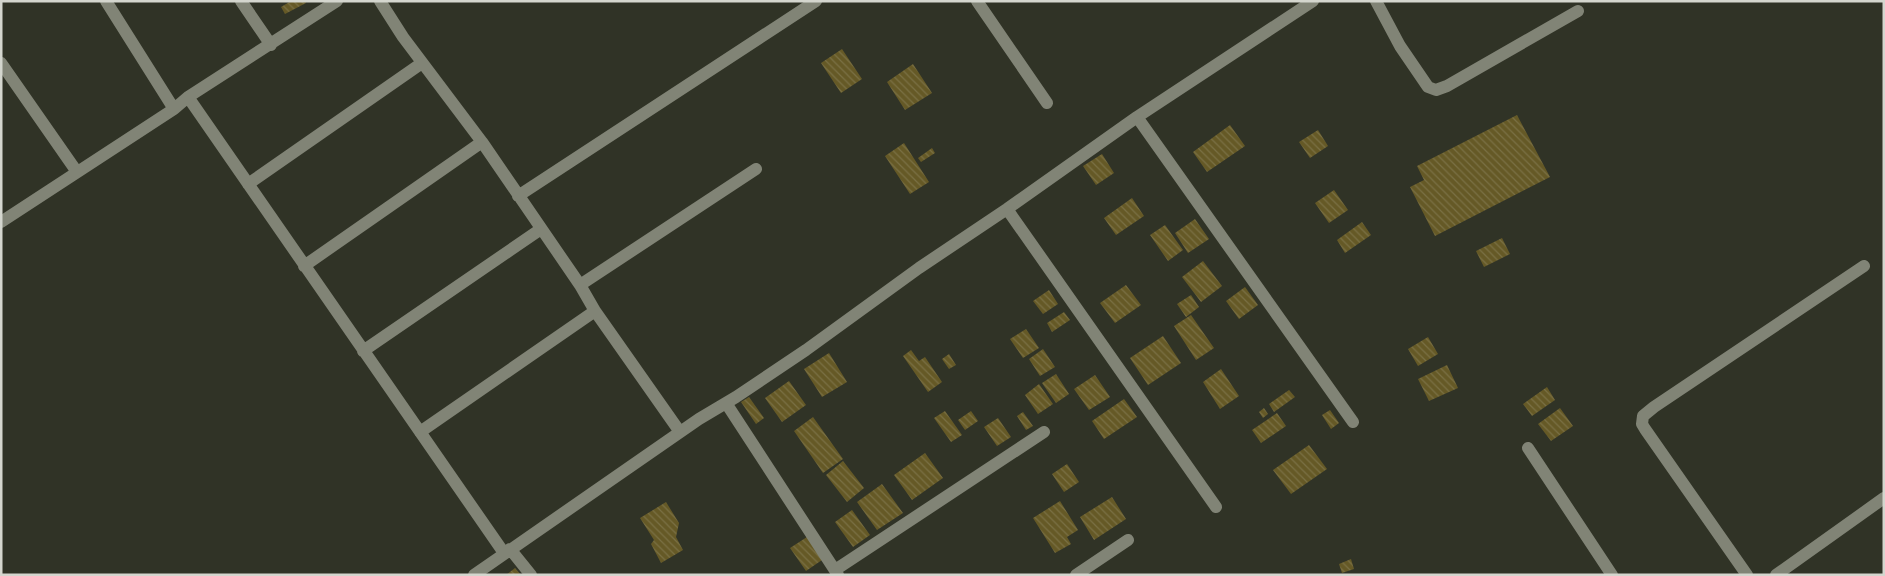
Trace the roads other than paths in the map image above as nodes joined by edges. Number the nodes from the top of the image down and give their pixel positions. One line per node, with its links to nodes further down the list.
1 (106, 1): 15 (street)
2 (241, 1): 10 (street)
3 (336, 1): 10 (street)
4 (380, 1): 12 (street)
5 (816, 1): 21 (street)
6 (977, 1): 14 (street)
7 (1313, 1): 16 (street)
8 (1376, 1): 9 (street)
9 (1578, 11)
10 (270, 45): 13 (street)
11 (1, 63): 19 (street)
12 (422, 63): 17 (street); 20 (street)
13 (188, 97): 15 (street); 20 (street)
14 (1047, 103)
15 (174, 109): 19 (street)
16 (1137, 117): 22 (street); 31 (street)
17 (482, 142): 21 (street); 25 (street)
18 (756, 169): 27 (street)
19 (78, 172): 23 (street)
20 (248, 184): 25 (street)
21 (518, 196): 24 (street)
22 (1007, 209): 30 (street); 37 (street)
23 (1, 222)
24 (541, 229): 27 (street); 29 (street)
25 (304, 266): 29 (street)
26 (1864, 266): 45 (street)
27 (580, 285): 28 (street)
28 (595, 311): 32 (street); 33 (street)
29 (363, 351): 32 (street)
30 (726, 403): 33 (street); 40 (street)
31 (1353, 422)
32 (420, 432): 39 (street)
33 (680, 432): 39 (street)
34 (1044, 432): 40 (street)
35 (1528, 448): 44 (street)
36 (1884, 498): 46 (street)
37 (1216, 507)
38 (1128, 540): 43 (street)
39 (507, 551): 41 (street); 42 (street)
40 (836, 572)
41 (474, 575)
42 (531, 575)
43 (1076, 575)
44 (1612, 575)
45 (1747, 575)
46 (1776, 575)

